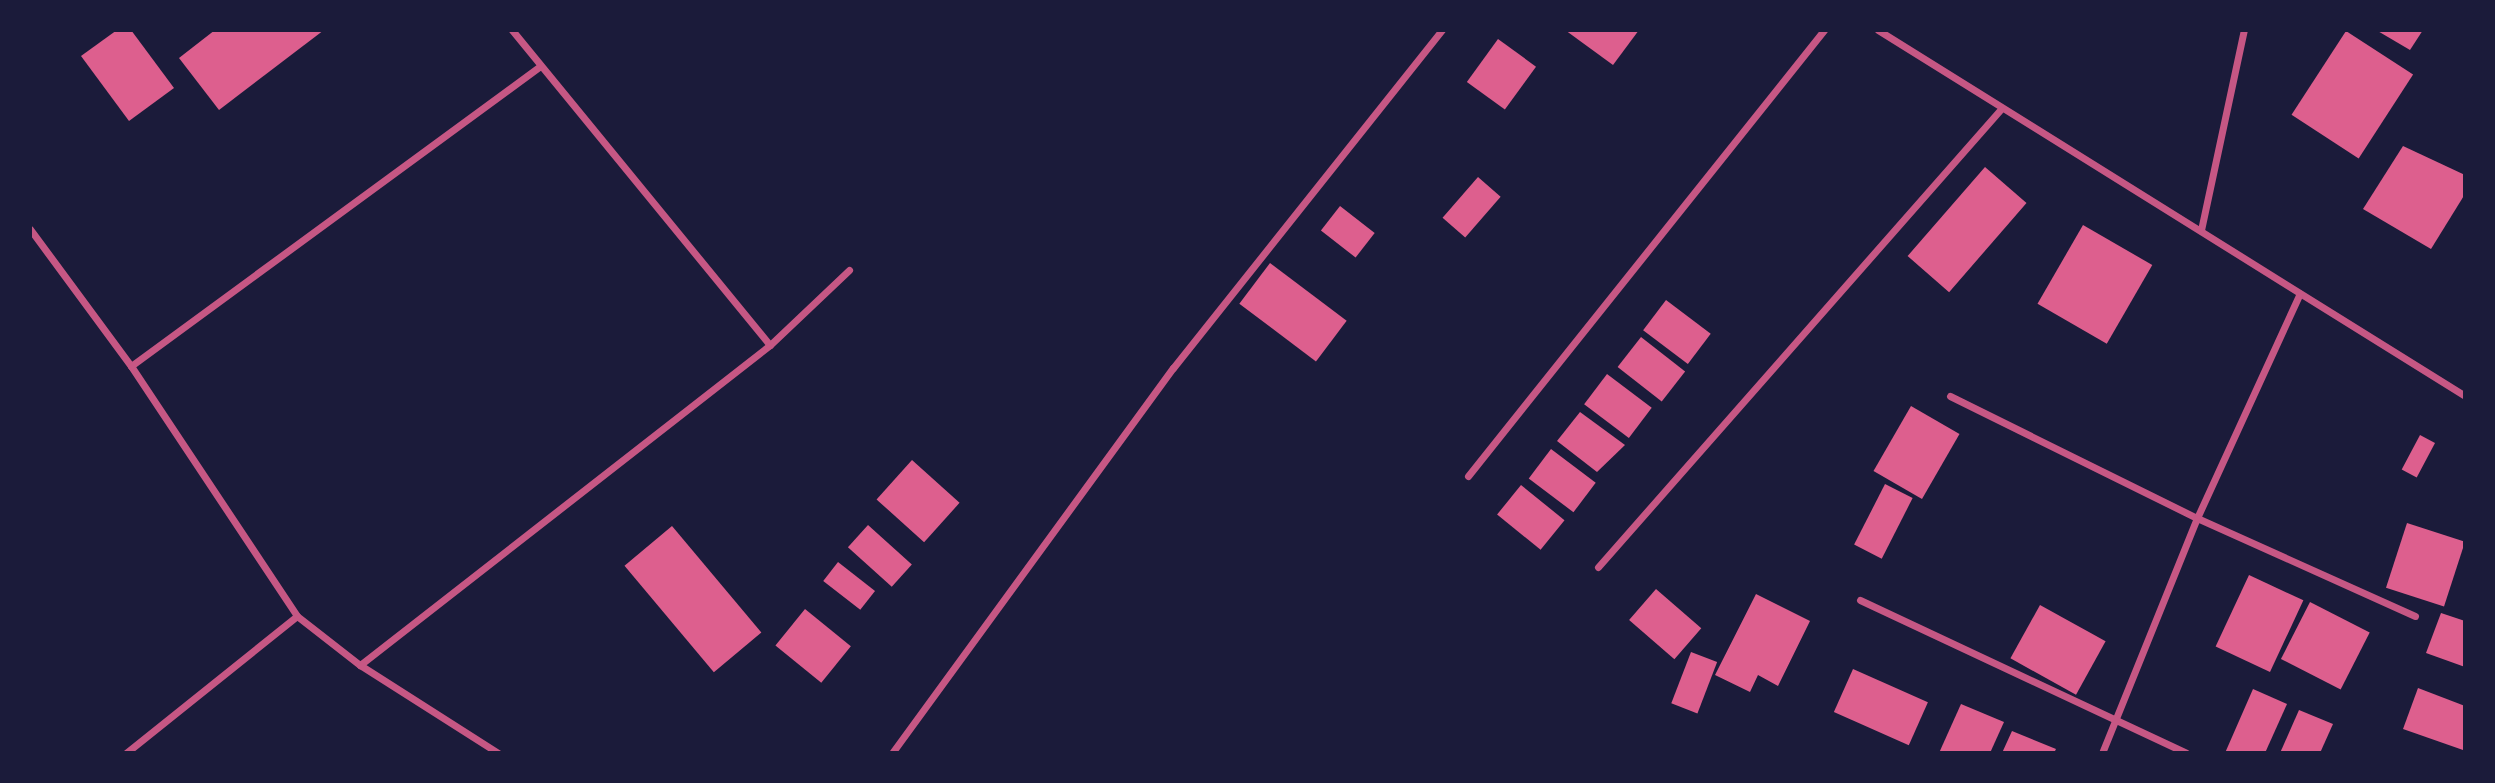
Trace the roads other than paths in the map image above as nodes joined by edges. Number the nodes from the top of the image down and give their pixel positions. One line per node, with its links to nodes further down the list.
1 (512, 30): 6 (street)
2 (1442, 30): 26 (street)
3 (1824, 30): 16 (street)
4 (1878, 30): 7 (street)
5 (2244, 30): 9 (street)
6 (539, 67): 12 (street); 13 (street)
7 (2000, 110): 9 (street); 18 (street)
8 (30, 229): 13 (street)
9 (2201, 230): 11 (street)
10 (849, 270): 12 (street)
11 (2300, 293): 15 (street); 17 (street)
12 (770, 345): 22 (street)
13 (131, 366): 21 (street)
14 (1950, 396): 17 (street)
15 (2465, 396)
16 (1468, 476)
17 (2197, 517): 20 (street); 23 (street)
18 (1598, 567)
19 (1860, 600): 23 (street)
20 (2415, 616)
21 (297, 617): 22 (street); 24 (street)
22 (360, 665): 25 (street)
23 (2116, 718): 27 (street); 28 (street)
24 (127, 753)
25 (498, 753)
26 (892, 753)
27 (2102, 753)
28 (2186, 753)

